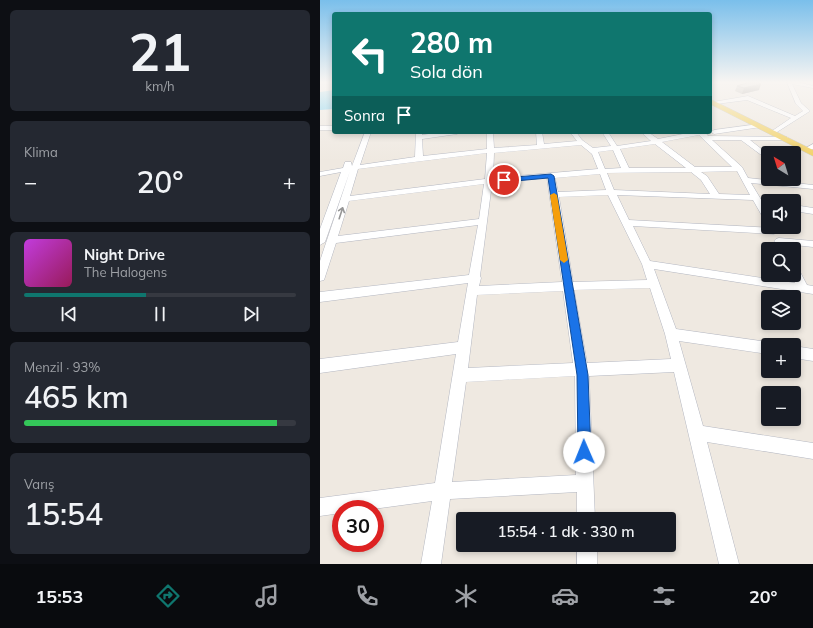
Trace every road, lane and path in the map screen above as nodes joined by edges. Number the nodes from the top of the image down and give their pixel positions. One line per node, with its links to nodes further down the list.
1 (726, 108): 7 (main road)
2 (728, 108): 10 (main road)
3 (773, 108): 6 (street)
4 (806, 110): 5 (street); 6 (street)
5 (813, 111)
6 (796, 118): 10 (street)
7 (759, 126): 21 (street); 23 (main road)
8 (320, 128): 9 (street)
9 (332, 128)
10 (776, 131): 28 (main road)
11 (361, 134): 32 (street)
12 (367, 134): 32 (street)
13 (431, 134): 20 (street)
14 (490, 134): 29 (street)
15 (539, 134): 25 (street)
16 (575, 134): 26 (street)
17 (606, 134): 27 (street)
18 (647, 134): 24 (street)
19 (691, 134): 24 (street)
20 (419, 135): 31 (street)
21 (709, 135): 22 (street); 33 (street)
22 (743, 138): 23 (street); 30 (street)
23 (785, 138): 28 (main road)
24 (657, 141): 27 (street); 34 (street)
25 (541, 146): 26 (street); 29 (street)
26 (587, 147): 27 (street); 36 (street)
27 (615, 147): 35 (street)
28 (812, 149)
29 (490, 151): 31 (street); 40 (street)
30 (761, 152)
31 (419, 159): 32 (street)
32 (350, 168): 37 (street); 47 (street); 56 (street)
33 (739, 169): 34 (street); 39 (street)
34 (693, 170): 35 (street); 46 (street)
35 (626, 171): 36 (street)
36 (603, 172): 38 (street); 44 (street)
37 (320, 174)
38 (551, 176): 40 (street); 45 (street)
39 (745, 180): 41 (street); 48 (street)
40 (489, 181): 47 (street); 52 (street)
41 (761, 182)
42 (800, 186): 43 (street)
43 (813, 187)
44 (611, 192): 45 (street); 46 (street); 53 (street)
45 (554, 195): 64 (street)
46 (716, 196): 49 (street)
47 (345, 199): 55 (street, one-way to 47)
48 (761, 201)
49 (761, 202)
50 (801, 209): 51 (street)
51 (813, 211)
52 (483, 221): 55 (street); 63 (street)
53 (626, 223): 54 (street); 59 (street)
54 (761, 229)
55 (332, 240): 60 (street)
56 (320, 242)
57 (801, 244): 58 (street)
58 (813, 244)
59 (646, 264): 62 (street); 65 (street)
60 (320, 277)
61 (801, 280): 65 (street)
62 (653, 284): 64 (street); 67 (street)
63 (475, 285): 64 (street); 66 (street); 68 (street)
64 (568, 286): 74 (street)
65 (808, 289)
66 (320, 297)
67 (670, 334): 69 (street); 72 (street)
68 (465, 347): 73 (street); 75 (street)
69 (761, 347)
70 (801, 353): 71 (street)
71 (813, 355)
72 (679, 365): 74 (street); 76 (street)
73 (320, 366)
74 (581, 369): 75 (street); 78 (street)
75 (461, 375): 79 (street)
76 (697, 433): 77 (street); 85 (street)
77 (813, 451)
78 (585, 483): 79 (street); 81 (street)
79 (443, 491): 80 (street); 83 (street)
80 (320, 507)
81 (586, 512)
82 (587, 552): 84 (street)
83 (431, 564)
84 (587, 564)
85 (730, 564)

